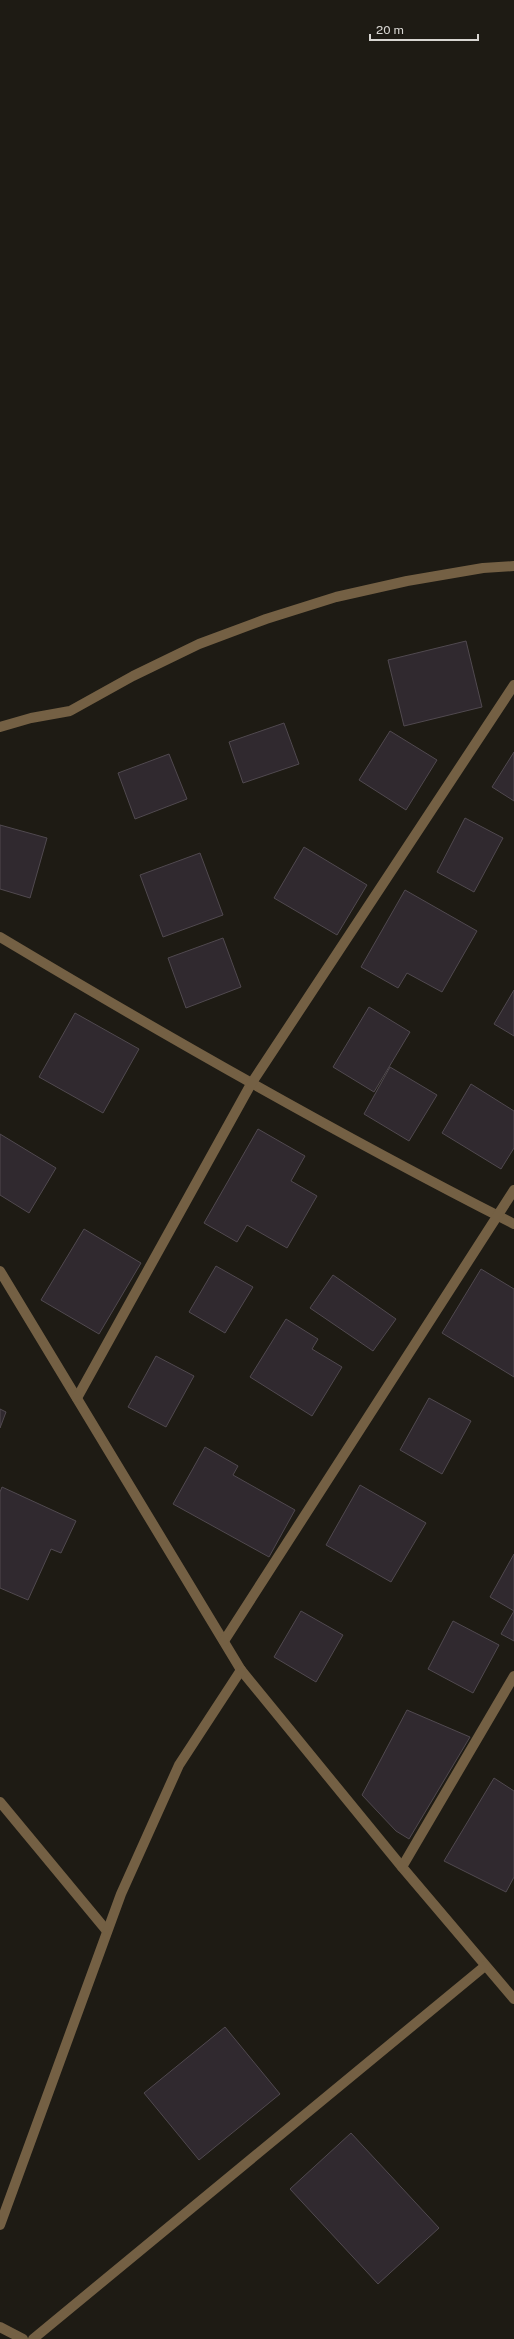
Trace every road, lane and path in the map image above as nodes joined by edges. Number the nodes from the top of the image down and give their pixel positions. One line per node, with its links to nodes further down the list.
1 (514, 566): 3 (street)
2 (514, 685): 5 (street)
3 (0, 727)
4 (0, 937): 5 (street)
5 (251, 1084): 7 (street); 10 (street)
6 (514, 1190): 7 (street)
7 (497, 1215): 8 (street); 11 (street)
8 (514, 1224)
9 (0, 1271): 10 (street)
10 (77, 1398): 11 (street)
11 (224, 1641): 12 (street)
12 (241, 1670): 15 (street); 16 (street)
13 (514, 1676): 15 (street)
14 (0, 1802): 16 (street)
15 (402, 1868): 17 (street)
16 (107, 1931): 19 (street)
17 (485, 1966): 18 (street); 22 (street)
18 (514, 1999)
19 (0, 2225)
20 (0, 2327): 21 (street)
21 (23, 2339)
22 (33, 2339)

